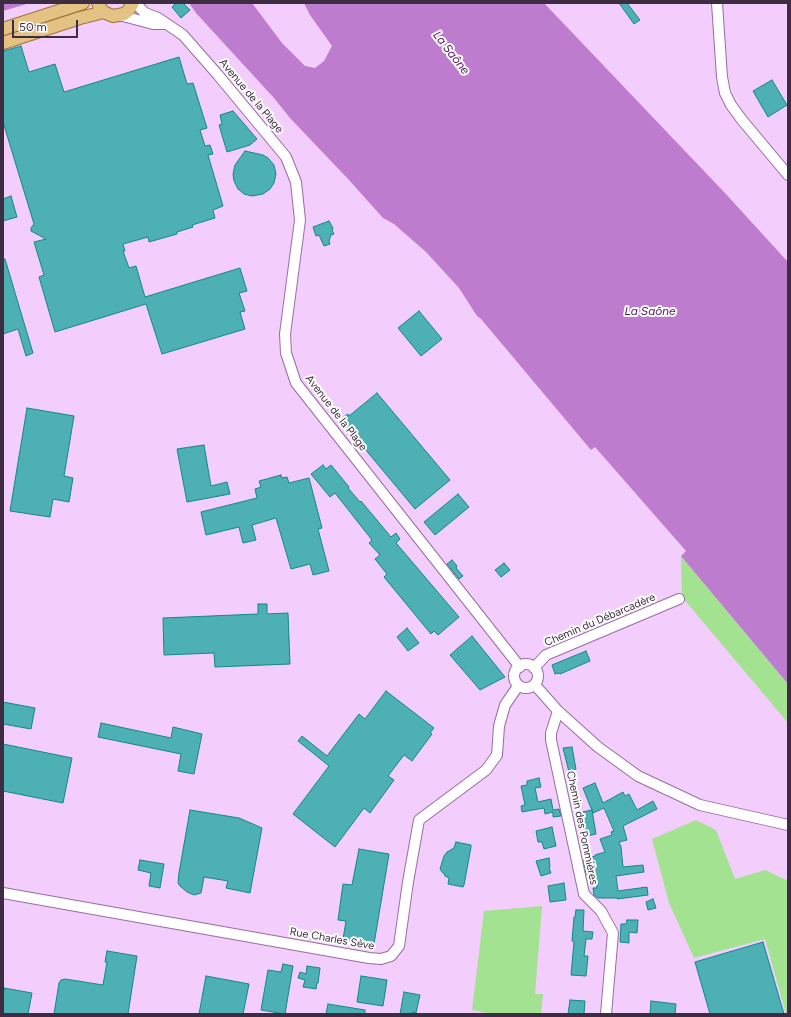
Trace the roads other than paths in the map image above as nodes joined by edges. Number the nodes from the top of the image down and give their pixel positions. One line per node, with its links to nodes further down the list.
1 (83, 3): 7 (main road)
2 (134, 3): 5 (main road); 6 (street, Avenue de la Plage)
3 (717, 3): 9 (street)
4 (101, 7): 5 (main road); 8 (main road)
5 (118, 15): 6 (street, Avenue de la Plage)
6 (168, 25): 11 (street, Avenue de la Plage)
7 (3, 29)
8 (3, 43)
9 (786, 169)
10 (679, 599): 12 (street, Chemin du Débarcadère)
11 (520, 666): 12 (street); 14 (street)
12 (534, 668): 13 (street)
13 (535, 685): 14 (street); 15 (street)
14 (518, 686): 17 (street, Rue Charles Sève)
15 (558, 711): 16 (street); 18 (street, Chemin des Pommières)
16 (788, 825)
17 (3, 893)
18 (606, 1014)

